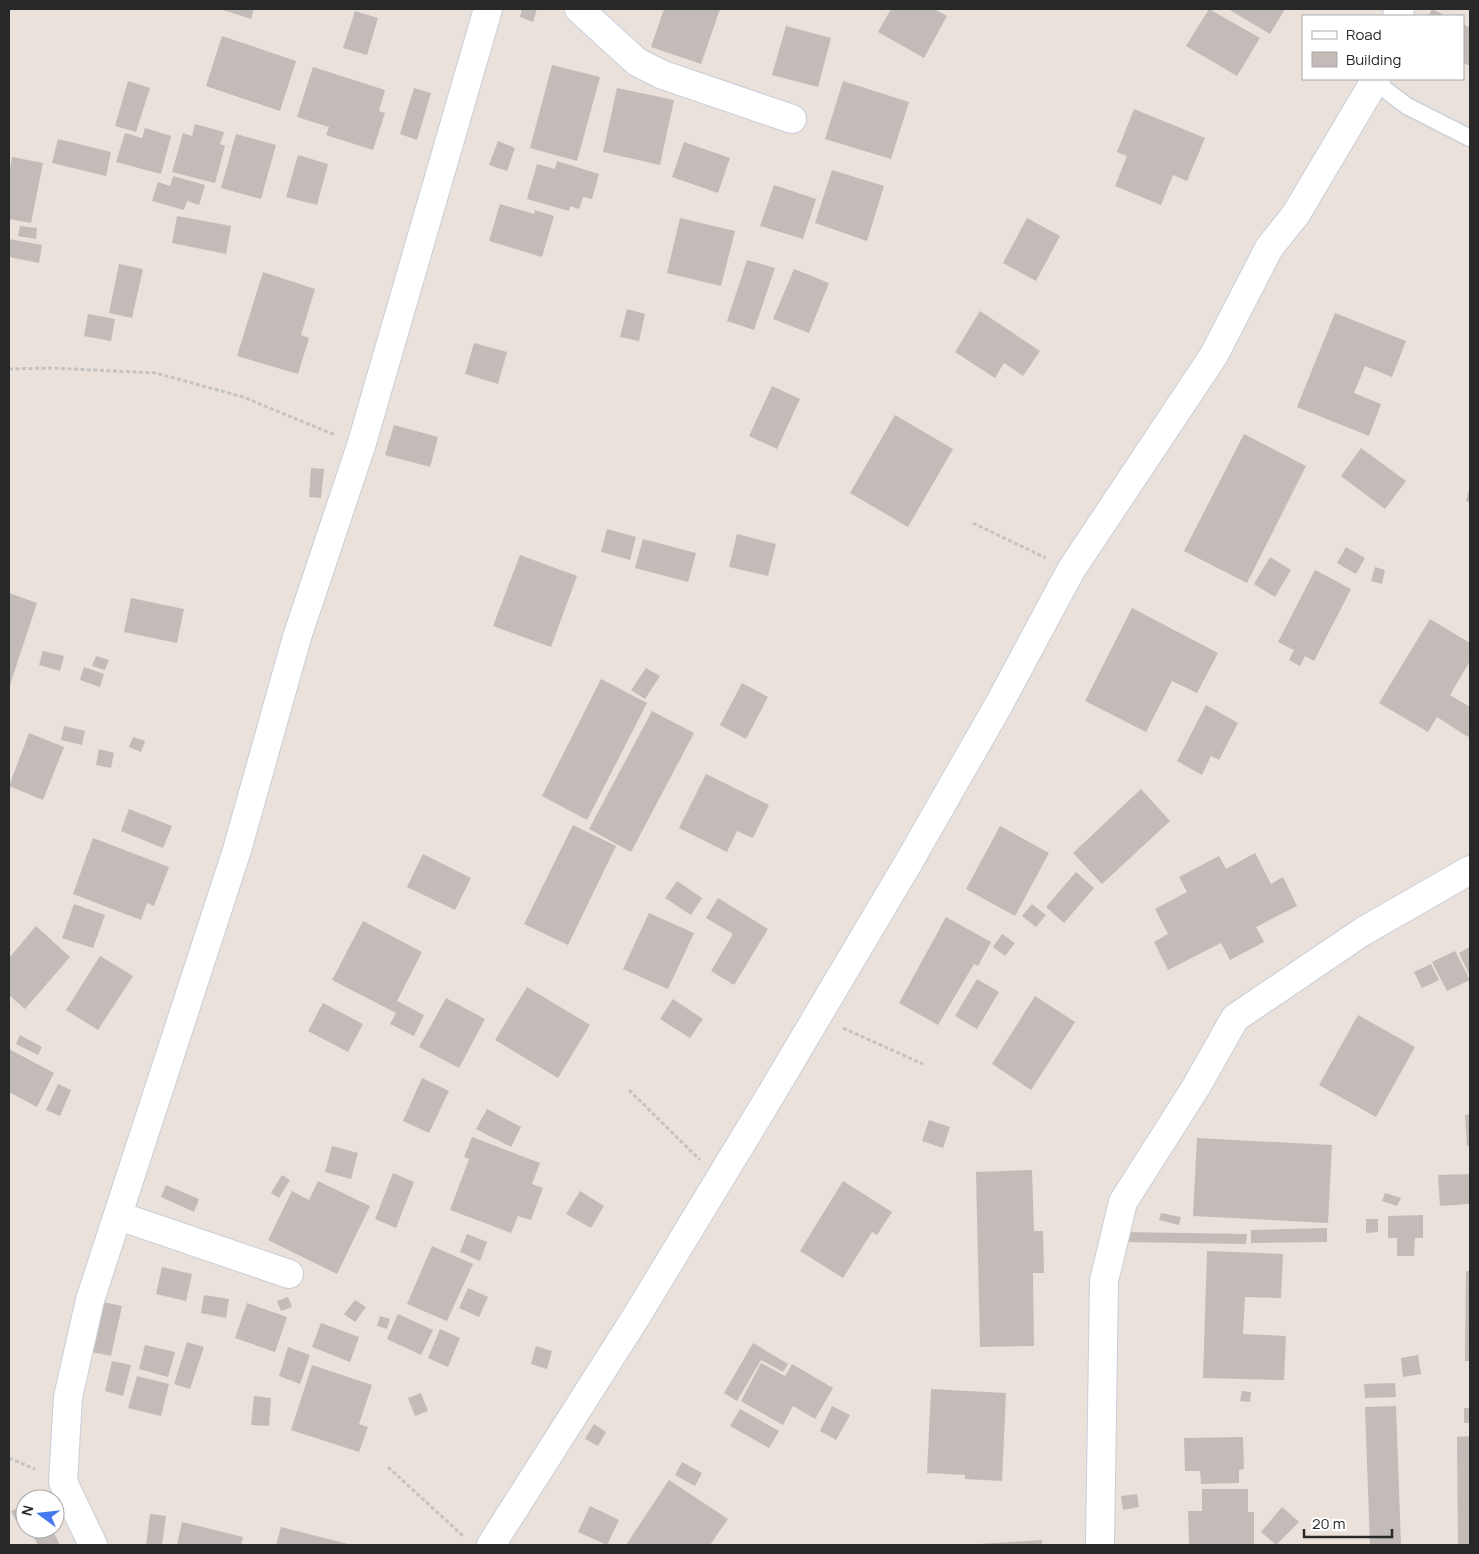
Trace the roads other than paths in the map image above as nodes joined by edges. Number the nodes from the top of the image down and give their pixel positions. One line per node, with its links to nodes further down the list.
1 (488, 9): 7 (street)
2 (580, 9): 4 (street)
3 (1375, 80): 5 (lane); 9 (street)
4 (792, 119)
5 (1470, 138)
6 (1470, 870): 11 (street)
7 (119, 1216): 8 (street); 10 (street)
8 (290, 1274)
9 (479, 1542)
10 (93, 1545)
11 (1100, 1545)

